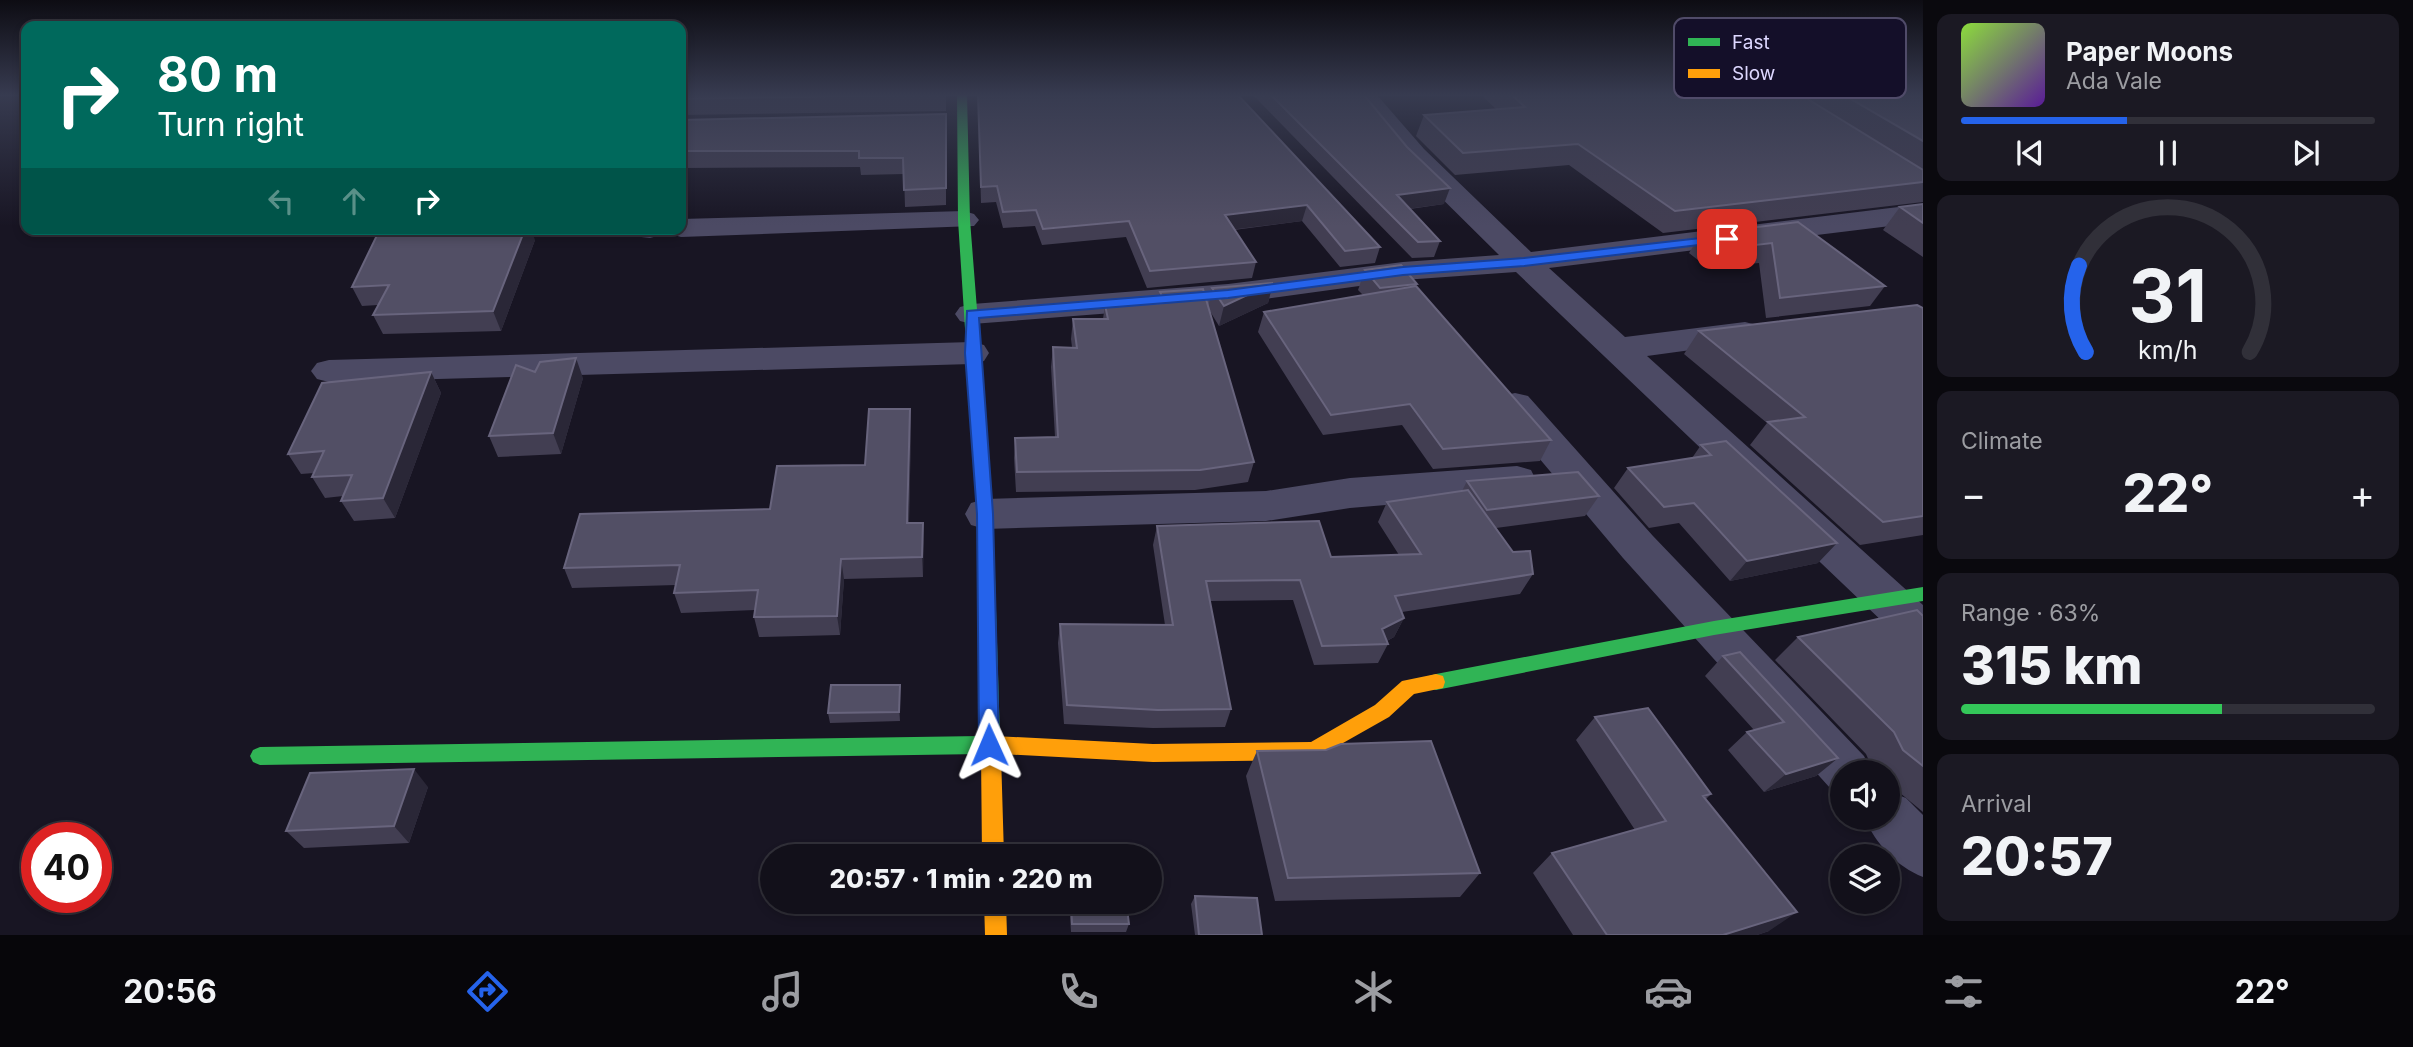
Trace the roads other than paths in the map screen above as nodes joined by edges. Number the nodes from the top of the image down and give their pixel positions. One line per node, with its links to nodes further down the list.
1 (963, 139): 4 (street)
2 (1399, 139): 7 (street)
3 (1923, 213): 7 (street)
4 (964, 220): 5 (street); 10 (street)
5 (686, 228)
6 (1375, 242): 8 (street)
7 (1524, 262): 8 (street); 12 (street)
8 (1403, 271): 9 (street); 10 (street)
9 (1429, 302)
10 (972, 314): 13 (street)
11 (1776, 330): 12 (street)
12 (1615, 349): 18 (street)
13 (972, 353): 14 (street); 17 (street)
14 (329, 371)
15 (1497, 383): 16 (street)
16 (1575, 475): 17 (street); 19 (street)
17 (985, 514): 21 (street)
18 (1906, 597): 19 (street); 20 (street)
19 (1714, 628): 21 (street); 23 (street)
20 (1923, 632)
21 (989, 745): 22 (street); 25 (street)
22 (260, 756)
23 (1836, 760)
24 (1900, 828): 26 (street)
25 (993, 844)
26 (1923, 852)
27 (995, 914): 28 (street)
28 (996, 935)

